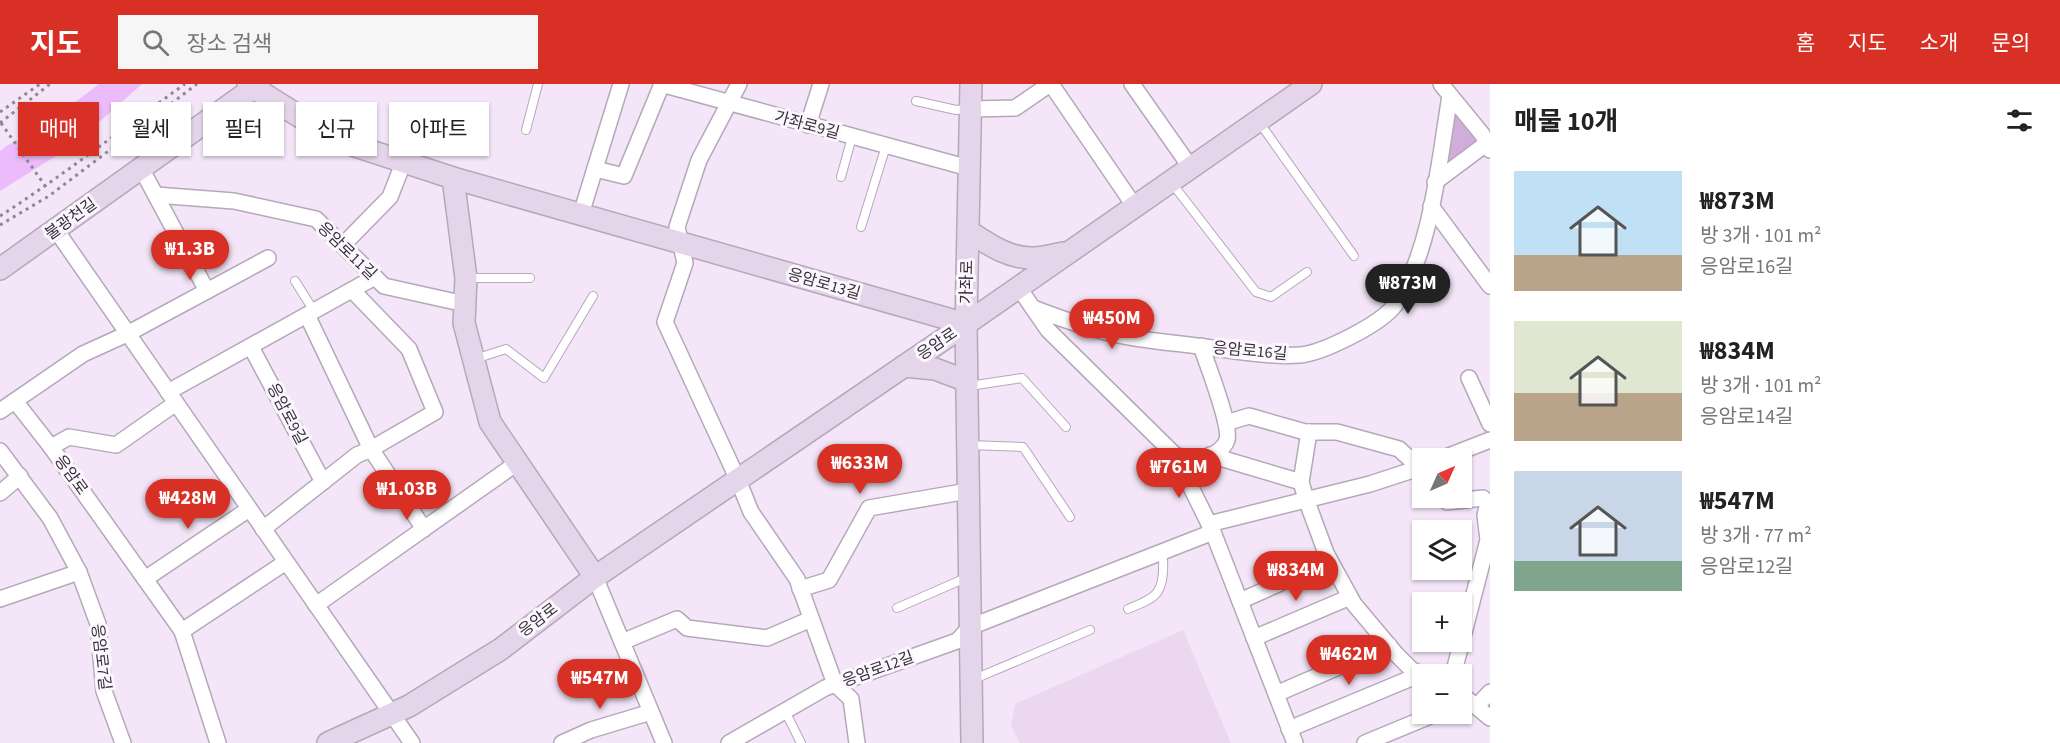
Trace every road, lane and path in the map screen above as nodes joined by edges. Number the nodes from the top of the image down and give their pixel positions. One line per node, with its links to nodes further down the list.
1 (40, 84): 19 (path)
2 (50, 84): 21 (path)
3 (185, 84): 36 (path)
4 (197, 84): 42 (path)
5 (538, 84): 23 (lane)
6 (621, 84): 31 (street)
7 (661, 84): 17 (street, 가좌로9길); 31 (street, 가좌로9길)
8 (738, 84): 17 (street)
9 (821, 84): 22 (street)
10 (970, 84): 18 (main road, 가좌로)
11 (1050, 84): 18 (street); 39 (street)
12 (1132, 84): 30 (street)
13 (1311, 84): 20 (main road, 응암로)
14 (254, 85): 27 (main road, 응암로13길); 28 (main road, 불광천길)
15 (1446, 90): 25 (street, 응암로16길); 35 (street, 응암로16길)
16 (916, 101): 18 (lane)
17 (727, 103): 22 (street, 가좌로9길); 46 (street)
18 (970, 108): 29 (main road, 가좌로)
19 (0, 112)
20 (1258, 121): 30 (main road, 응암로); 49 (lane)
21 (1, 123): 36 (path)
22 (808, 125): 24 (street, 가좌로9길)
23 (526, 130)
24 (852, 137): 26 (street, 가좌로9길); 32 (lane)
25 (1489, 145): 35 (street, 응암로16길)
26 (886, 146): 29 (street, 가좌로9길); 43 (lane)
27 (404, 161): 33 (main road, 응암로13길); 47 (street)
28 (141, 168): 37 (street); 44 (main road, 불광천길)
29 (969, 168): 45 (main road, 가좌로)
30 (1191, 168): 34 (main road, 응암로)
31 (595, 169): 40 (street)
32 (841, 177)
33 (453, 178): 40 (main road, 응암로13길); 54 (main road)
34 (1170, 182): 39 (main road, 응암로); 52 (lane)
35 (1435, 182): 38 (street, 응암로16길)
36 (46, 187): 41 (path)
37 (156, 195): 47 (street, 응암로11길); 60 (street)
38 (1431, 206): 57 (street); 68 (street, 응암로16길)
39 (1135, 207): 48 (main road, 응암로)
40 (581, 214): 46 (main road, 응암로13길)
41 (0, 216)
42 (0, 225)
43 (861, 227)
44 (56, 230): 51 (main road, 불광천길); 66 (street)
45 (968, 231): 48 (main road); 65 (main road, 가좌로)
46 (682, 244): 65 (main road, 응암로13길); 92 (street)
47 (343, 245): 53 (street, 응암로11길)
48 (1069, 252): 58 (main road, 응암로)
49 (1354, 256)
50 (268, 258): 60 (street)
51 (0, 269)
52 (1307, 272)
53 (375, 277): 59 (street); 62 (street, 응암로11길)
54 (466, 278): 55 (lane); 62 (main road)
55 (531, 278)
56 (295, 281): 64 (lane)
57 (1490, 286)
58 (1019, 288): 63 (street); 65 (main road, 응암로)
59 (352, 290): 64 (street); 84 (street)
60 (207, 291): 66 (street)
61 (593, 296): 69 (lane)
62 (465, 304): 69 (main road)
63 (1033, 308): 68 (street, 응암로16길); 86 (street)
64 (311, 313): 67 (street); 84 (street)
65 (966, 324): 70 (main road, 응암로); 72 (main road, 가좌로)
66 (127, 333): 73 (street); 74 (street)
67 (250, 346): 73 (street); 93 (street, 응암로9길)
68 (1201, 346): 76 (street)
69 (474, 359): 89 (main road)
70 (904, 366): 72 (main road); 92 (main road, 응암로)
71 (1469, 378): 77 (street)
72 (967, 383): 78 (lane); 81 (main road, 가좌로)
73 (172, 398): 82 (street); 100 (street)
74 (15, 401): 75 (street); 82 (street, 응암로)
75 (0, 411)
76 (1226, 423): 79 (street); 87 (street)
77 (1490, 424)
78 (1066, 427)
79 (1309, 432): 88 (street); 94 (street)
80 (1490, 440): 83 (street)
81 (968, 445): 95 (main road, 가좌로); 101 (lane)
82 (51, 447): 111 (street, 응암로)
83 (1469, 448)
84 (371, 449): 93 (street); 104 (street)
85 (0, 451): 91 (street, 응암로7길)
86 (1175, 455): 87 (street); 102 (street)
87 (1210, 455): 94 (street)
88 (1412, 461)
89 (518, 463): 104 (street); 110 (main road)
90 (1412, 471): 97 (street)
91 (20, 476): 96 (street); 108 (street, 응암로7길)
92 (738, 480): 110 (main road, 응암로); 113 (street)
93 (323, 482): 103 (street)
94 (1301, 482): 97 (street)
95 (968, 491): 109 (main road, 가좌로); 113 (street)
96 (0, 493)
97 (1306, 499): 102 (street); 106 (street)
98 (1472, 499): 99 (street)
99 (1489, 502): 112 (street)
100 (249, 509): 103 (street); 111 (street)
101 (1070, 517)
102 (1211, 528): 105 (street); 116 (street)
103 (263, 529): 107 (street)
104 (424, 529): 117 (street)
105 (1162, 552): 119 (lane); 121 (street)
106 (1330, 561): 114 (street); 116 (street)
107 (286, 562): 117 (street); 123 (street)
108 (79, 572): 115 (street); 142 (street, 응암로7길)
109 (970, 576): 118 (lane); 121 (main road, 가좌로)
110 (595, 577): 125 (street); 138 (main road, 응암로)
111 (145, 579): 123 (street, 응암로)
112 (1484, 584): 127 (street)
113 (800, 589): 120 (street)
114 (1350, 597): 124 (street); 126 (street)
115 (0, 599)
116 (1240, 601): 124 (street)
117 (316, 604): 138 (street)
118 (897, 608)
119 (1128, 609)
120 (811, 619): 125 (street); 131 (street)
121 (970, 627): 130 (main road, 가좌로); 131 (street, 응암로12길)
122 (1090, 630): 130 (lane)
123 (182, 631): 143 (street, 응암로)
124 (1254, 638): 133 (street)
125 (622, 642): 137 (street)
126 (1389, 645): 128 (street); 133 (street)
127 (1457, 664)
128 (1412, 670)
129 (1412, 679): 141 (street)
130 (971, 680): 151 (main road, 가좌로)
131 (835, 684): 136 (street, 응암로12길); 150 (street)
132 (1490, 692): 134 (street)
133 (1276, 694): 141 (street)
134 (1472, 699)
135 (1472, 705): 139 (street)
136 (785, 711): 148 (street, 응암로12길); 149 (lane)
137 (651, 712): 146 (street); 147 (street)
138 (391, 713): 144 (main road, 응암로); 145 (street)
139 (1490, 718)
140 (1412, 724): 152 (street)
141 (1292, 736)
142 (123, 743)
143 (218, 743)
144 (328, 743)
145 (412, 743)
146 (562, 743)
147 (664, 743)
148 (729, 743)
149 (801, 743)
150 (857, 743)
151 (972, 743)
152 (1365, 743)

